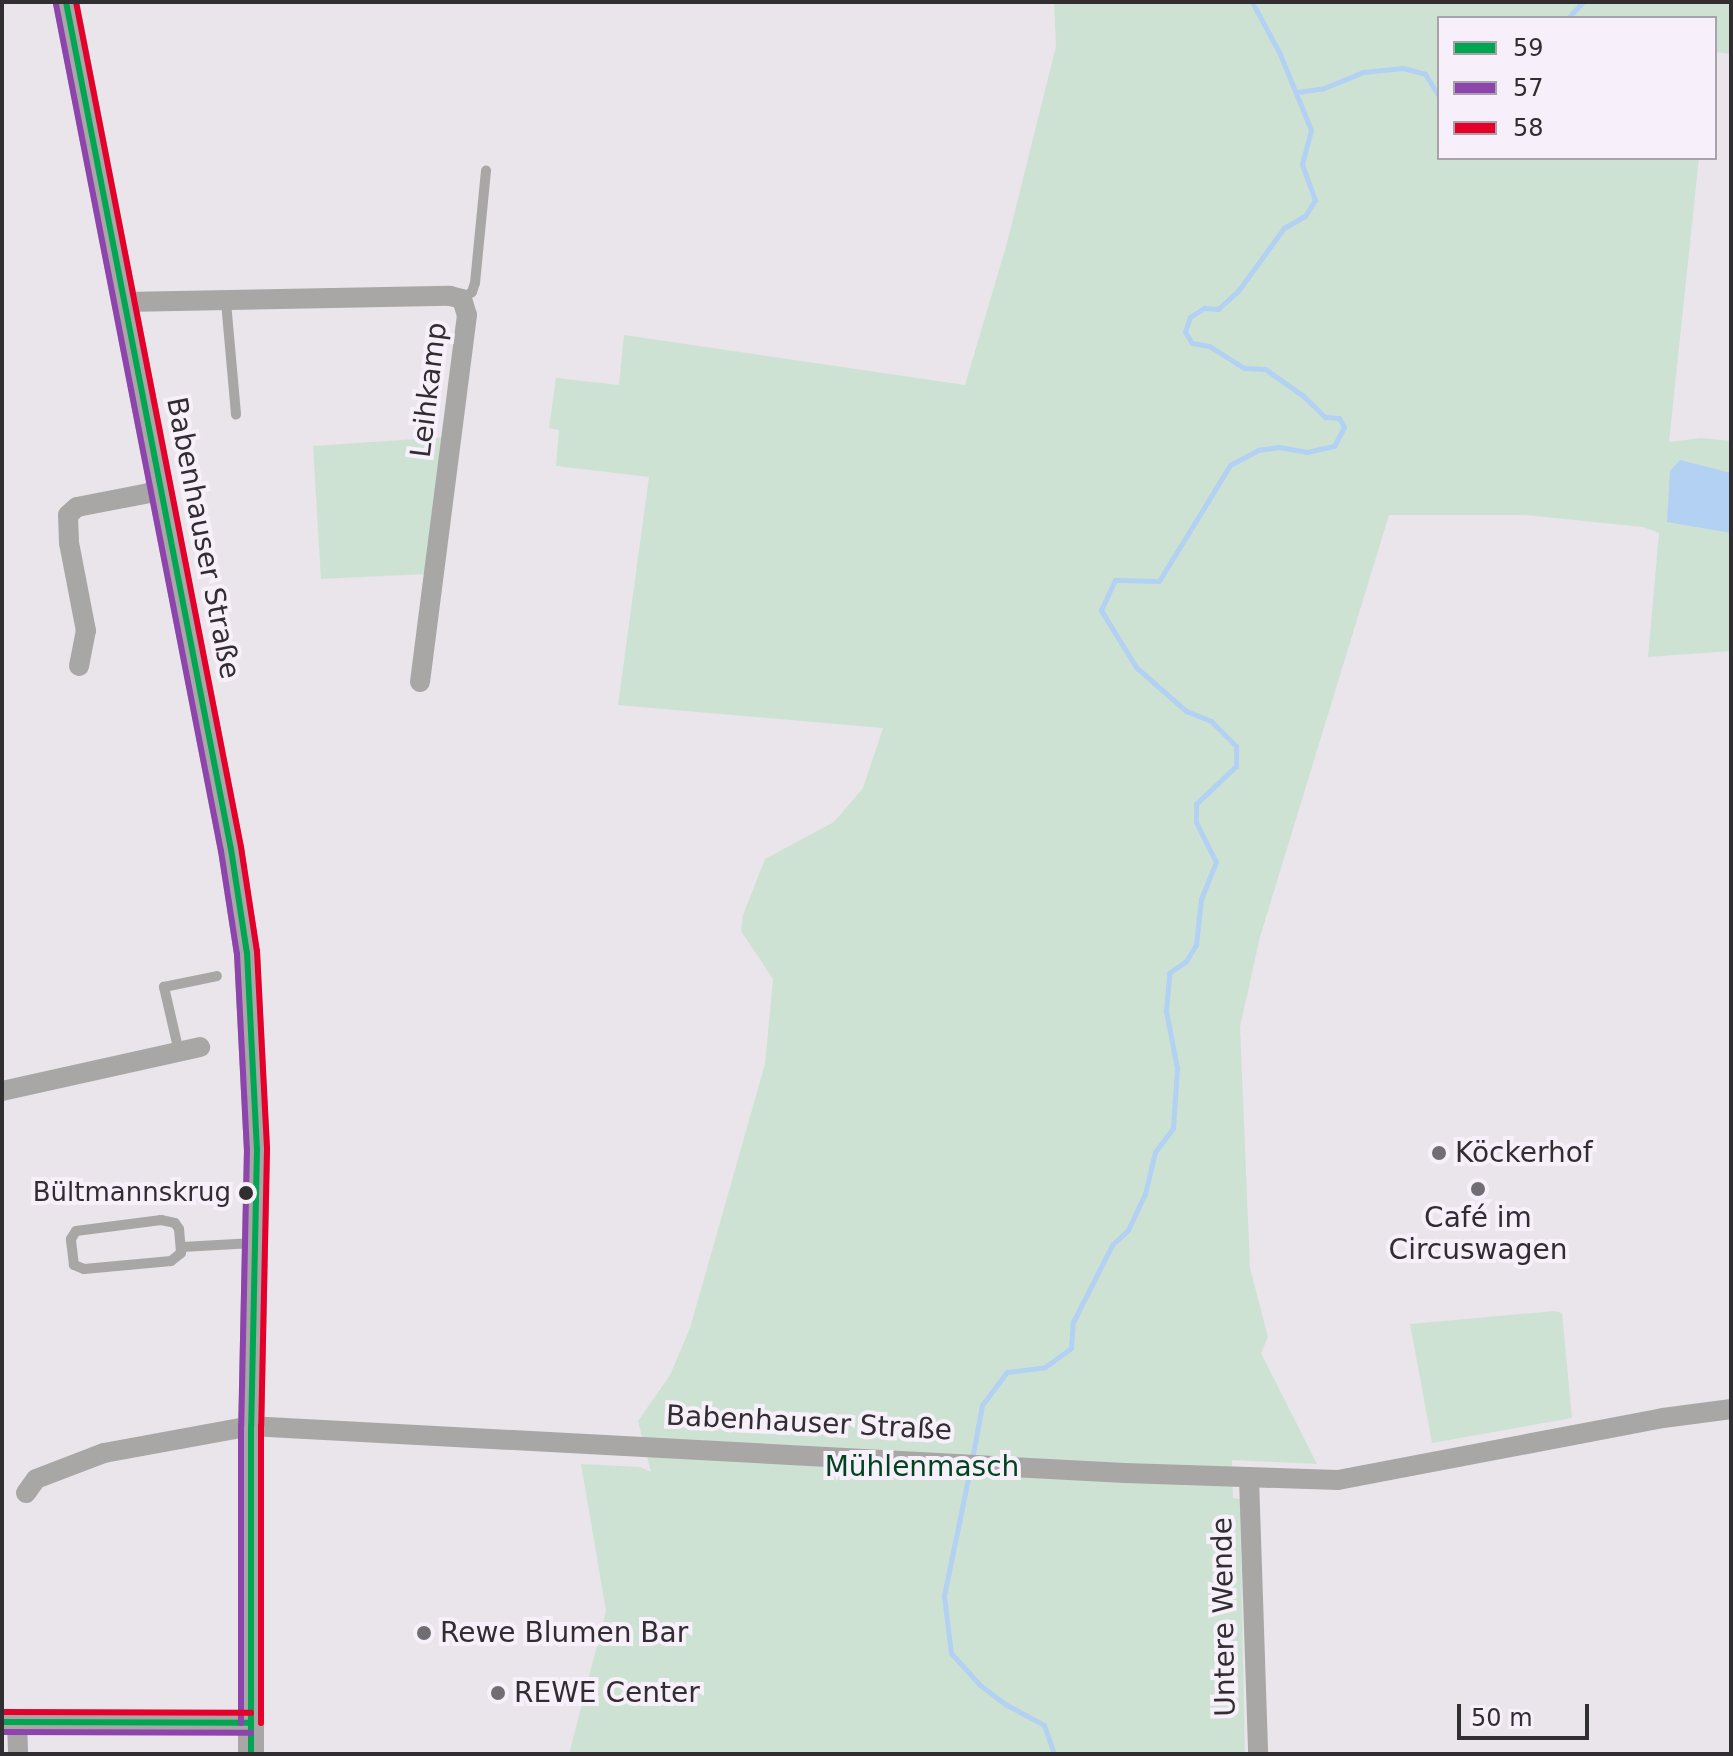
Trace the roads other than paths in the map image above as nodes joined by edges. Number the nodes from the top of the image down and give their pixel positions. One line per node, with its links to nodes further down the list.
1 (66, 2): 4 (main road, Babenhauser Straße)
2 (486, 171): 3 (lane)
3 (462, 299): 5 (street, Leihkamp); 9 (street, Leihkamp)
4 (124, 302): 5 (street, Leihkamp); 7 (main road, Babenhauser Straße)
5 (226, 302): 6 (lane)
6 (236, 415)
7 (159, 486): 8 (street); 14 (main road, Babenhauser Straße)
8 (79, 666)
9 (420, 682)
10 (217, 976): 12 (lane)
11 (200, 1047): 12 (street)
12 (179, 1052): 13 (street)
13 (2, 1089)
14 (256, 1242): 15 (lane); 17 (main road, Babenhauser Straße)
15 (182, 1247): 15 (lane)
16 (1731, 1409): 18 (street, Babenhauser Straße)
17 (251, 1426): 18 (street, Babenhauser Straße); 19 (street, Babenhauser Straße); 21 (main road)
18 (1249, 1478): 24 (street, Untere Wende)
19 (26, 1493)
20 (10, 1722): 21 (street); 22 (street)
21 (251, 1723): 23 (main road)
22 (18, 1754)
23 (251, 1754)
24 (1258, 1754)

